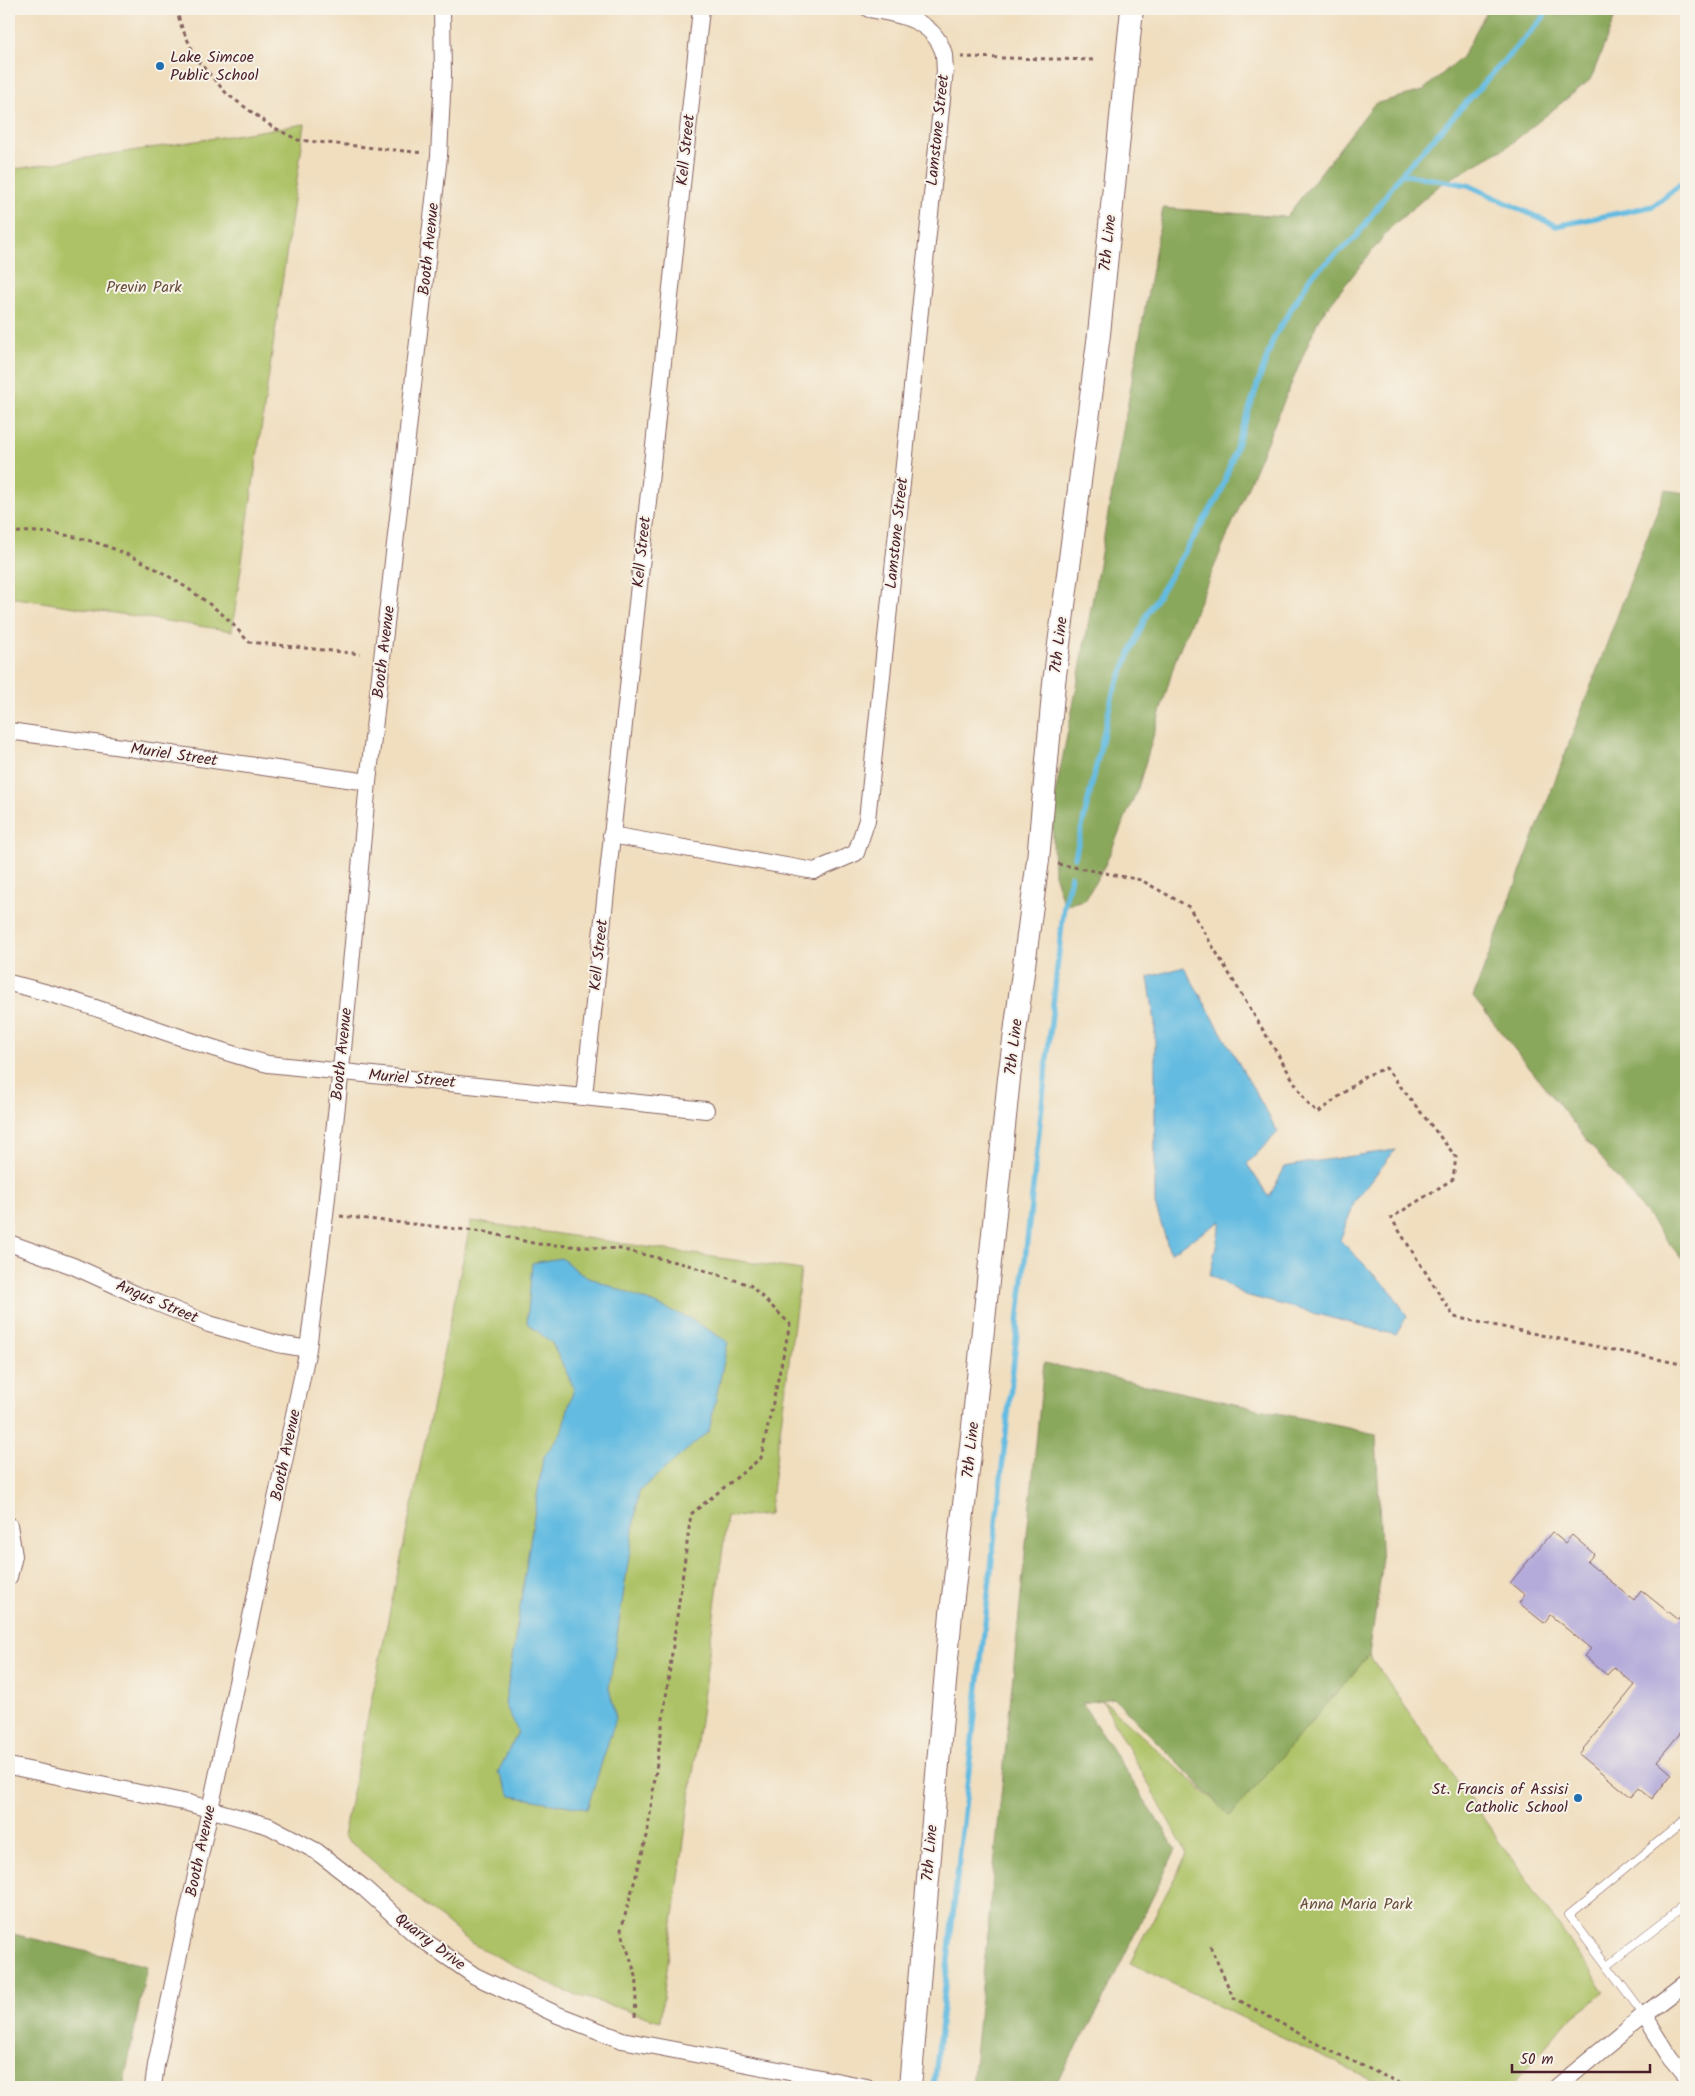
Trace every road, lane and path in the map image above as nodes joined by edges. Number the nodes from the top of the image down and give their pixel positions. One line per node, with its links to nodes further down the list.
1 (176, 9): 8 (path)
2 (442, 9): 12 (street, Booth Avenue)
3 (701, 9): 13 (street, Kell Street)
4 (869, 9): 13 (street, Lamstone Street)
5 (1132, 9): 14 (street, 7th Line)
6 (960, 57): 7 (path)
7 (1097, 60)
8 (424, 153)
9 (9, 533): 10 (path)
10 (360, 654)
11 (9, 731): 12 (street, Muriel Street)
12 (368, 782): 16 (street, Booth Avenue)
13 (611, 835): 17 (street, Kell Street)
14 (1038, 860): 22 (path); 37 (street, 7th Line)
15 (9, 983): 16 (street, Muriel Street)
16 (341, 1073): 17 (street, Muriel Street); 21 (street, Booth Avenue)
17 (584, 1096): 18 (street, Muriel Street)
18 (706, 1110)
19 (339, 1216): 33 (path)
20 (9, 1243): 21 (street, Angus Street)
21 (308, 1349): 26 (street, Booth Avenue)
22 (1686, 1365)
23 (9, 1526): 24 (street)
24 (9, 1577)
25 (9, 1766): 26 (street, Quarry Drive)
26 (210, 1809): 35 (street, Booth Avenue); 36 (street, Quarry Drive)
27 (1686, 1819): 30 (lane)
28 (1686, 1904): 30 (lane)
29 (1210, 1946): 38 (path)
30 (1607, 1965): 32 (lane)
31 (1686, 1983): 32 (street)
32 (1644, 2015): 34 (street); 39 (street)
33 (635, 2017)
34 (1686, 2076)
35 (153, 2087)
36 (867, 2087)
37 (910, 2087)
38 (1408, 2087)
39 (1557, 2087)

